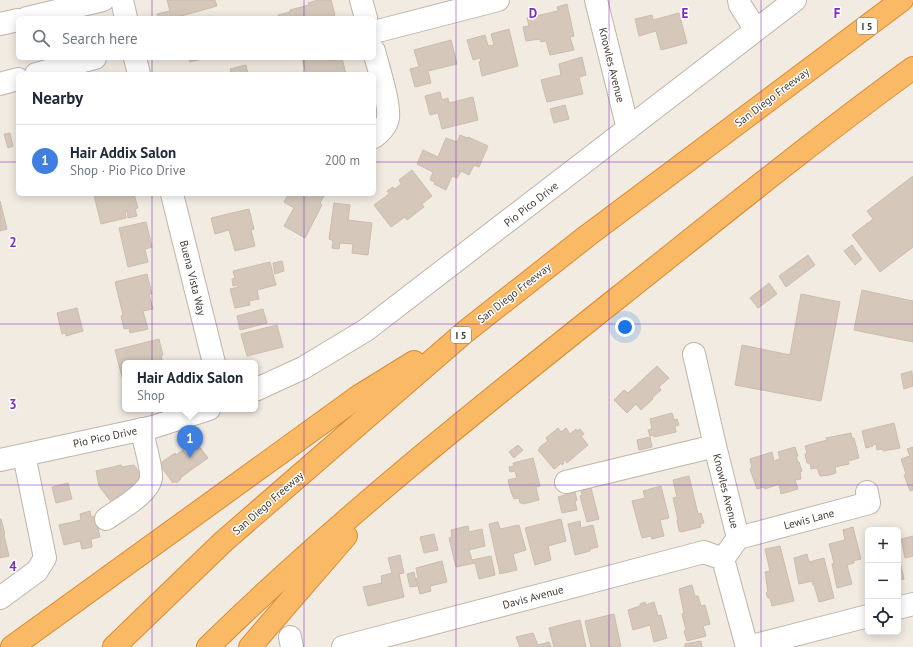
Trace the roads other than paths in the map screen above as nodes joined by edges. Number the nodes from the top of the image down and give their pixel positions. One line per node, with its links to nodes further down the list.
1 (103, 0): 10 (street)
2 (122, 0): 11 (street)
3 (361, 0): 12 (street)
4 (498, 0): 16 (street)
5 (596, 0): 28 (street, Knowles Avenue)
6 (739, 0): 15 (street)
7 (795, 0): 15 (street, Pio Pico Drive)
8 (890, 0): 17 (highway)
9 (902, 0): 17 (highway, San Diego Freeway / I 5)
10 (35, 16)
11 (126, 16)
12 (365, 16)
13 (16, 20): 14 (street)
14 (0, 24)
15 (756, 30): 28 (street, Pio Pico Drive)
16 (376, 31)
17 (832, 52): 31 (highway, San Diego Freeway / I 5)
18 (376, 59): 29 (street)
19 (88, 60): 22 (street)
20 (136, 60): 23 (street)
21 (913, 68): 27 (highway)
22 (43, 72)
23 (139, 72)
24 (913, 77): 27 (highway)
25 (16, 80): 26 (street)
26 (0, 84)
27 (862, 105): 40 (highway)
28 (628, 129): 34 (street, Pio Pico Drive)
29 (376, 135)
30 (172, 196): 33 (street, Buena Vista Way)
31 (465, 332): 50 (highway); 51 (highway, San Diego Freeway / I 5)
32 (694, 354): 37 (street, Knowles Avenue)
33 (213, 360)
34 (258, 389)
35 (199, 412): 36 (street, Pio Pico Drive)
36 (141, 429): 38 (street, Pio Pico Drive); 43 (street)
37 (715, 446): 41 (street); 44 (street, Knowles Avenue)
38 (24, 455): 39 (street, Pio Pico Drive); 46 (street)
39 (0, 460)
40 (399, 475): 52 (highway); 53 (highway)
41 (566, 482)
42 (867, 492): 44 (street, Lewis Lane)
43 (106, 519)
44 (738, 538): 45 (street, Knowles Avenue)
45 (723, 559): 54 (street, Davis Avenue); 55 (street)
46 (0, 598)
47 (913, 604): 48 (street)
48 (901, 607)
49 (865, 617): 55 (street)
50 (12, 647)
51 (114, 647)
52 (208, 647)
53 (250, 647)
54 (343, 647)
55 (748, 647)

